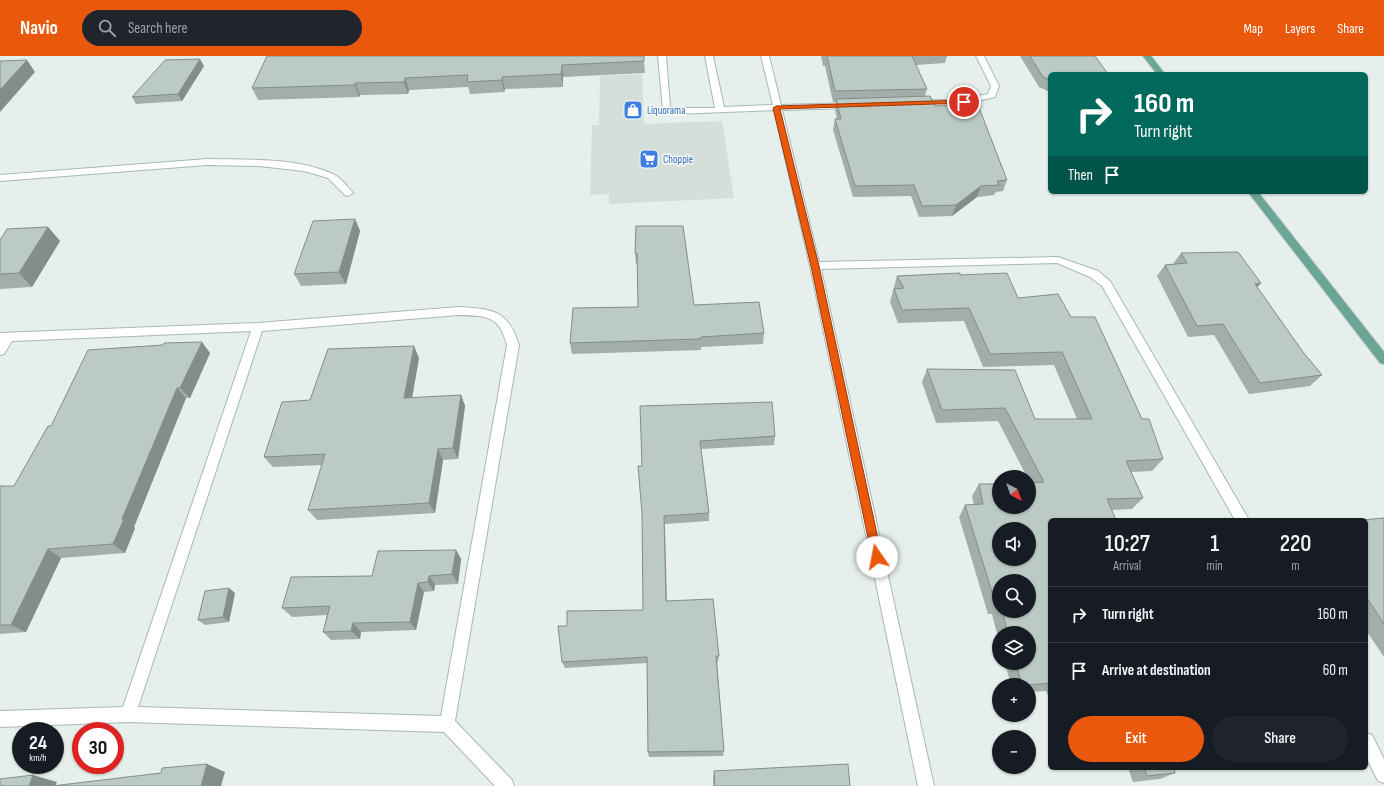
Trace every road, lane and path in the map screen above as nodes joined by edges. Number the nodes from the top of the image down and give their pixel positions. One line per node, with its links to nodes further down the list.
1 (662, 56): 10 (street)
2 (709, 56): 10 (street)
3 (765, 56): 9 (street)
4 (980, 56): 7 (street)
5 (1147, 56): 6 (main road)
6 (1159, 72)
7 (909, 103)
8 (862, 105): 9 (street)
9 (776, 108): 10 (street); 14 (street)
10 (720, 110)
11 (0, 178): 12 (street)
12 (348, 193)
13 (1255, 194): 18 (main road)
14 (815, 266): 19 (street); 26 (street)
15 (258, 327): 16 (street); 20 (street); 22 (street)
16 (5, 337): 17 (street)
17 (0, 351)
18 (1384, 360)
19 (1241, 518)
20 (128, 714): 21 (street); 22 (street)
21 (0, 719)
22 (447, 724): 25 (street)
23 (1368, 745): 24 (street)
24 (1384, 775)
25 (506, 786)
26 (926, 786)

